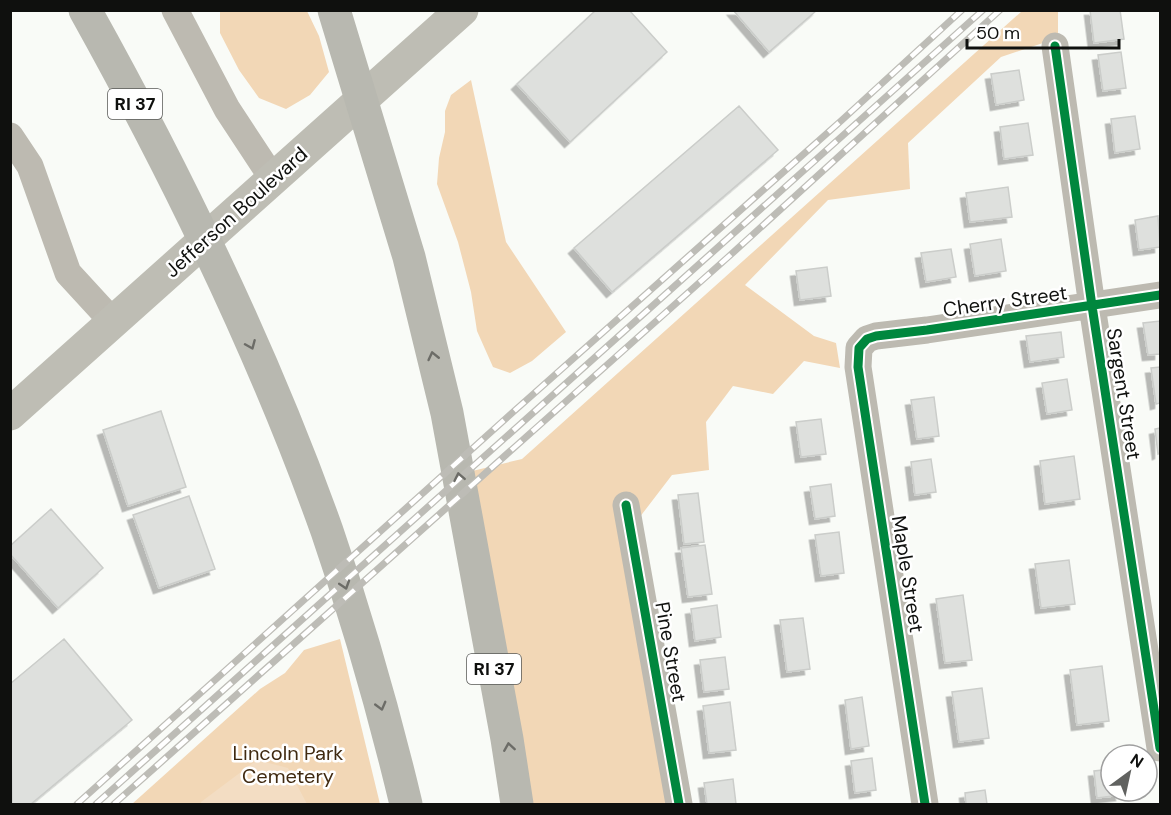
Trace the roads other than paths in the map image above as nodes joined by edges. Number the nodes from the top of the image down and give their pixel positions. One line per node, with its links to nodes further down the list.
1 (61, 10): 9 (highway)
2 (85, 10): 9 (highway, RI 37)
3 (175, 10): 8 (street)
4 (334, 10): 18 (highway, RI 37, one-way to 4)
5 (462, 10): 8 (main road, Jefferson Boulevard)
6 (1055, 46): 11 (street, Sargent Street)
7 (10, 136): 12 (street)
8 (273, 179): 12 (main road, Jefferson Boulevard)
9 (184, 198): 17 (highway, RI 37, one-way to 17)
10 (1161, 296): 11 (street, Cherry Street)
11 (1092, 306): 13 (street, Cherry Street); 16 (street, Sargent Street)
12 (113, 322): 14 (main road, Jefferson Boulevard)
13 (859, 348): 20 (street, Maple Street)
14 (10, 414)
15 (626, 506): 19 (street, Pine Street)
16 (1161, 748)
17 (406, 804)
18 (518, 804)
19 (680, 804)
20 (925, 804)

